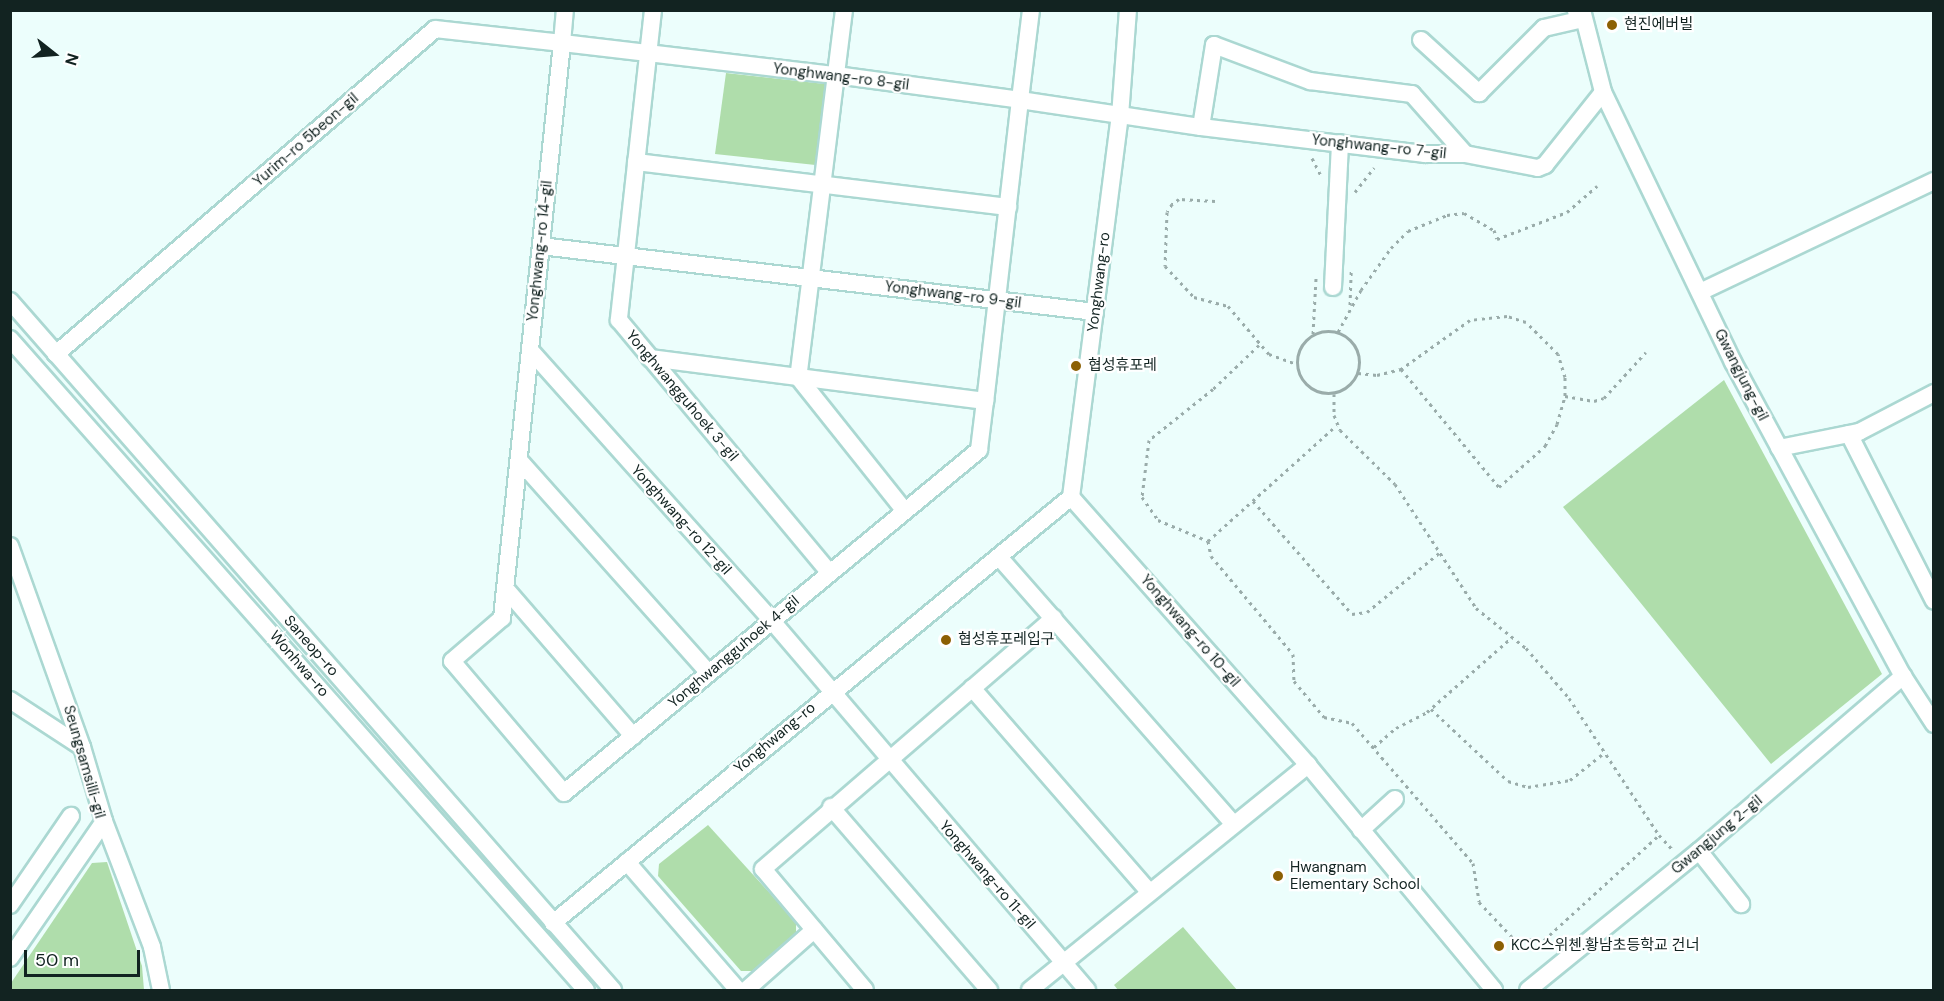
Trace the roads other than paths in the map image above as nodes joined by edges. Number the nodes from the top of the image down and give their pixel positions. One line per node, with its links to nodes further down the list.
1 (565, 10): 8 (street)
2 (653, 10): 9 (street, Yonghwangguhoek 3-gil)
3 (844, 10): 10 (street)
4 (1030, 10): 12 (street, Yonghwangguhoek 4-gil)
5 (1128, 10): 13 (street, Yonghwang-ro)
6 (1580, 14): 7 (street); 11 (street, Gwangjung-gil)
7 (1421, 40)
8 (562, 43): 9 (street, Yonghwang-ro 8-gil); 21 (street, Yonghwang-ro 14-gil); 31 (street, Yurim-ro 5beon-gil)
9 (648, 54): 10 (street, Yonghwang-ro 8-gil); 17 (street, Yonghwangguhoek 3-gil)
10 (836, 75): 12 (street, Yonghwang-ro 8-gil); 19 (street)
11 (1603, 92): 16 (street, Yonghwang-ro 7-gil); 25 (street, Gwangjung-gil)
12 (1020, 100): 13 (street, Yonghwang-ro 8-gil); 20 (street, Yonghwangguhoek 4-gil)
13 (1120, 116): 14 (street, Yonghwang-ro 7-gil); 28 (street, Yonghwang-ro)
14 (1201, 127): 15 (street, Yonghwang-ro 7-gil); 16 (street)
15 (1340, 143): 16 (street, Yonghwang-ro 7-gil); 24 (street)
16 (1465, 154)
17 (636, 162): 19 (street); 22 (street, Yonghwangguhoek 3-gil)
18 (1934, 181): 25 (street)
19 (822, 184): 20 (street); 23 (street)
20 (1008, 207): 26 (street, Yonghwangguhoek 4-gil)
21 (541, 246): 22 (street, Yonghwang-ro 9-gil); 30 (street, Yonghwang-ro 14-gil)
22 (626, 256): 23 (street, Yonghwang-ro 9-gil); 32 (street, Yonghwangguhoek 3-gil)
23 (811, 278): 26 (street, Yonghwang-ro 9-gil); 33 (street)
24 (1334, 287)
25 (1700, 292): 37 (street, Gwangjung-gil)
26 (997, 300): 28 (street, Yonghwang-ro 9-gil); 35 (street, Yonghwangguhoek 4-gil)
27 (10, 302): 31 (street, Saneop-ro)
28 (1095, 312): 39 (street, Yonghwang-ro)
29 (10, 339): 77 (street, Wonhwa-ro)
30 (530, 350): 38 (street, Yonghwang-ro 14-gil); 49 (street, Yonghwang-ro 12-gil)
31 (56, 354): 72 (street, Saneop-ro)
32 (650, 358): 33 (street); 43 (street, Yonghwangguhoek 3-gil)
33 (798, 377): 35 (street); 40 (street)
34 (1934, 393): 36 (street)
35 (985, 401): 40 (street, Yonghwangguhoek 4-gil)
36 (1849, 434): 37 (street); 46 (street)
37 (1779, 448): 51 (street, Gwangjung-gil)
38 (519, 460): 44 (street, Yonghwang-ro 14-gil); 50 (street)
39 (1071, 497): 42 (street, Yonghwang-ro); 59 (street, Yonghwang-ro 10-gil)
40 (905, 511): 43 (street, Yonghwangguhoek 4-gil)
41 (10, 546): 47 (street, Seungsamsilli-gil)
42 (999, 557): 48 (street); 53 (street, Yonghwang-ro)
43 (830, 573): 49 (street, Yonghwangguhoek 4-gil)
44 (505, 588): 56 (street); 60 (street, Yonghwang-ro 14-gil)
45 (10, 590): 47 (street)
46 (1934, 601)
47 (31, 603): 57 (street, Seungsamsilli-gil)
48 (1054, 618): 52 (street); 65 (street)
49 (772, 621): 50 (street, Yonghwangguhoek 4-gil); 53 (street, Yonghwang-ro 12-gil)
50 (709, 673): 56 (street, Yonghwangguhoek 4-gil)
51 (1903, 676): 55 (street, Gwangjung-gil); 67 (street, Gwangjung 2-gil)
52 (972, 688): 58 (street); 69 (street)
53 (830, 692): 58 (street, Yonghwang-ro 11-gil); 68 (street, Yonghwang-ro)
54 (10, 700): 57 (street)
55 (1934, 724)
56 (633, 736): 60 (street, Yonghwangguhoek 4-gil)
57 (82, 747): 64 (street, Seungsamsilli-gil)
58 (888, 759): 62 (street); 75 (street, Yonghwang-ro 11-gil)
59 (1308, 765): 65 (street); 66 (street, Yonghwang-ro 10-gil)
60 (564, 793)
61 (1395, 799): 66 (street)
62 (831, 807): 73 (street); 82 (street)
63 (70, 816): 70 (street)
64 (104, 821): 74 (street, Seungsamsilli-gil); 76 (street)
65 (1233, 823): 69 (street)
66 (1361, 830): 85 (street, Yonghwang-ro 10-gil)
67 (1699, 851): 71 (street); 86 (street, Gwangjung 2-gil)
68 (627, 862): 72 (street, Yonghwang-ro); 79 (street)
69 (1150, 893): 75 (street)
70 (11, 902)
71 (1741, 904)
72 (553, 923): 78 (street, Saneop-ro)
73 (814, 930): 80 (street); 81 (street)
74 (10, 958)
75 (1064, 964): 83 (street); 84 (street, Yonghwang-ro 11-gil)
76 (161, 990)
77 (586, 990)
78 (613, 990)
79 (738, 990)
80 (746, 990)
81 (865, 990)
82 (989, 990)
83 (1030, 990)
84 (1087, 990)
85 (1494, 990)
86 (1528, 990)

